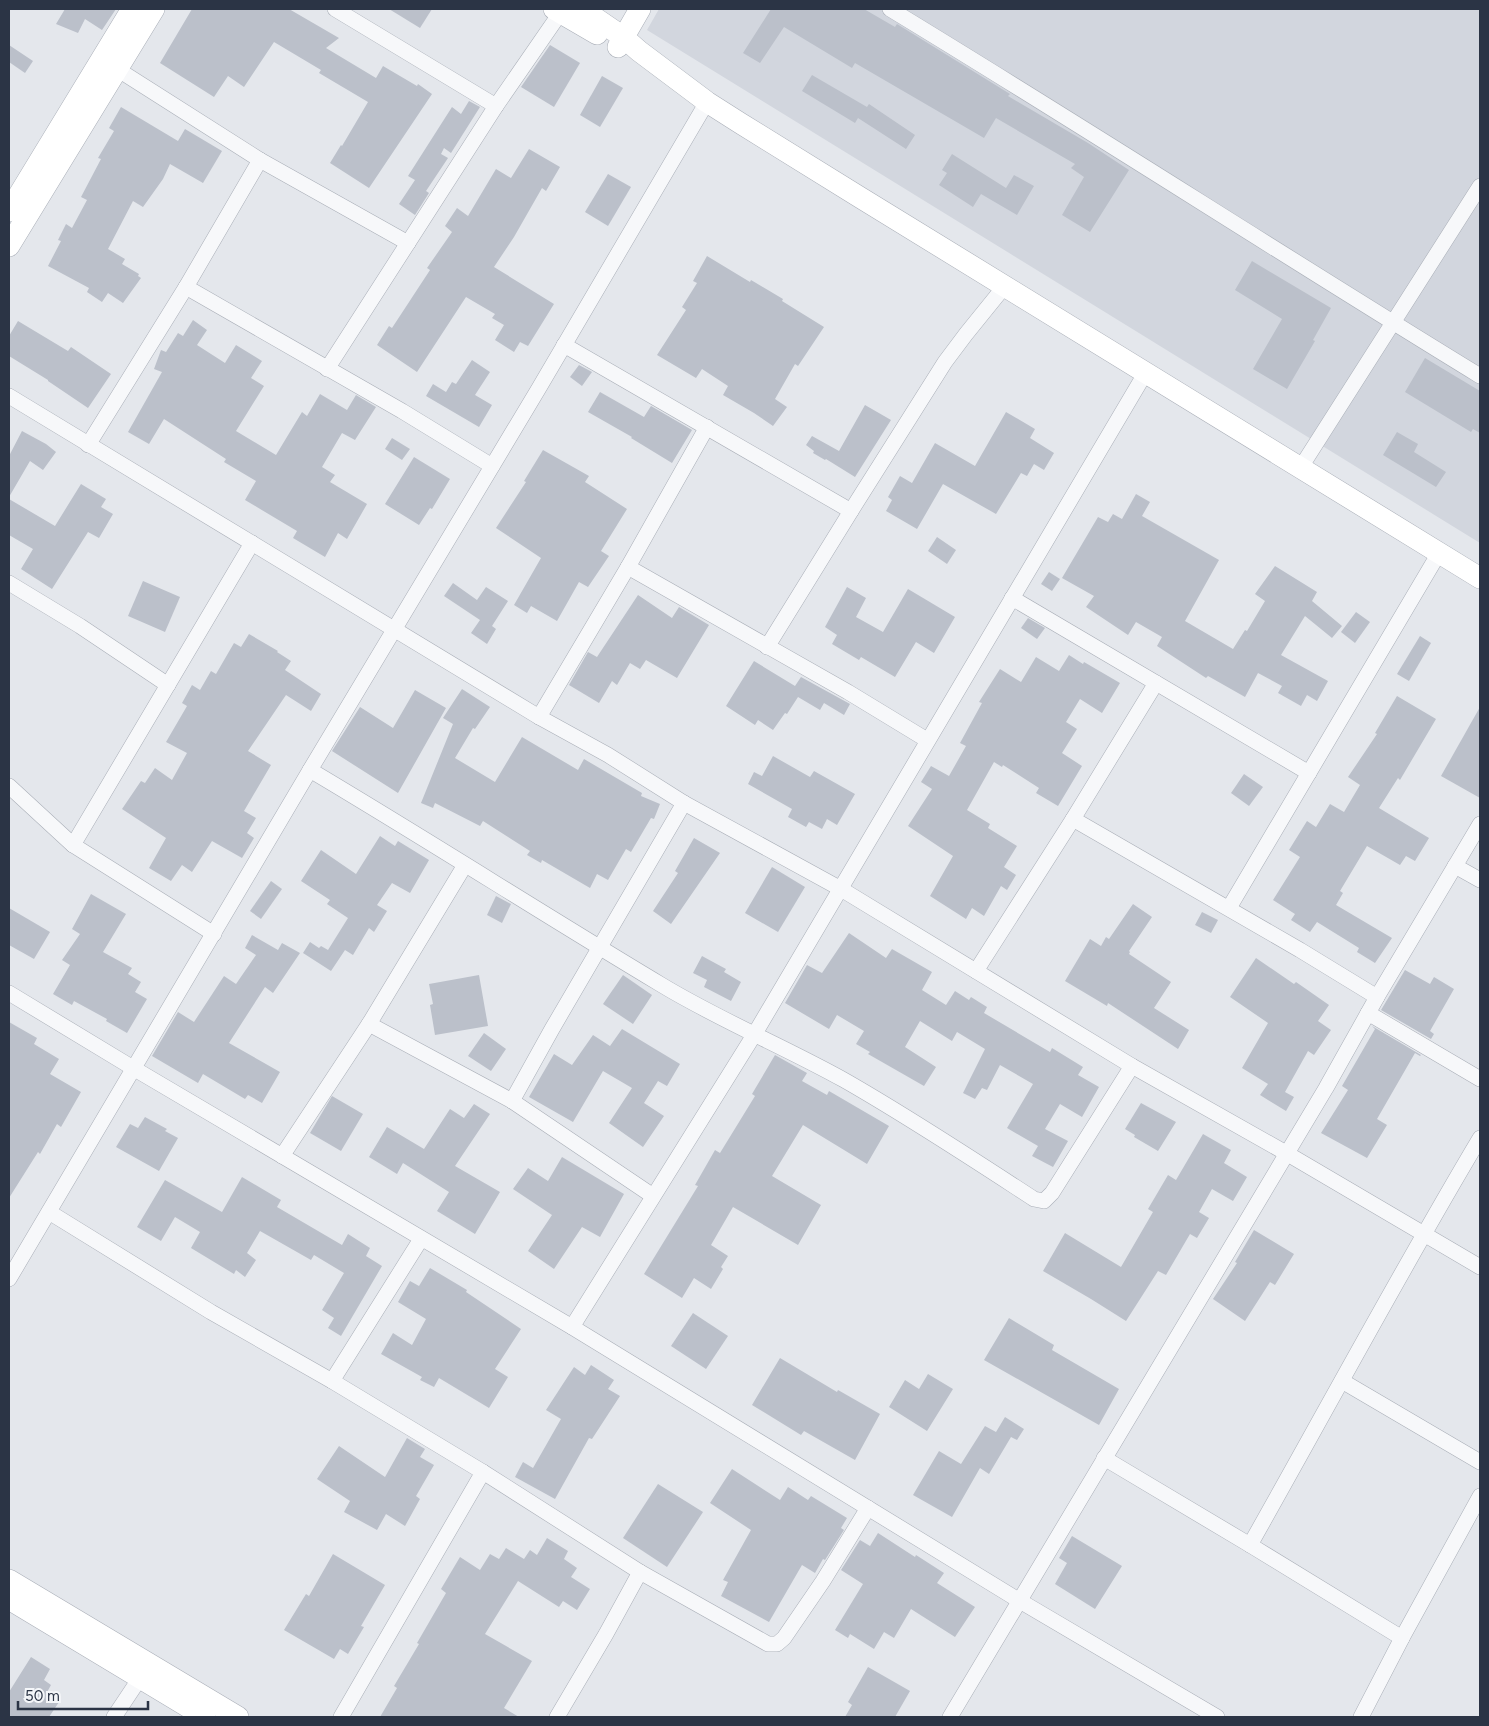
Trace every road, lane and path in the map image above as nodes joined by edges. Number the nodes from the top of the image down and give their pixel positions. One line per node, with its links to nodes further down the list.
1 (132, 9): 14 (street)
2 (154, 9): 9 (street)
3 (336, 9): 11 (street)
4 (640, 9): 8 (street)
5 (890, 9): 19 (street)
6 (559, 10): 8 (street); 11 (street)
7 (590, 14): 8 (street)
8 (627, 45): 10 (street)
9 (117, 69): 12 (street); 16 (street)
10 (707, 102): 18 (street); 20 (street)
11 (496, 106): 15 (street)
12 (260, 160): 15 (street); 17 (street)
13 (1480, 186): 19 (street)
14 (9, 211)
15 (408, 244): 21 (street)
16 (9, 246)
17 (186, 287): 21 (street); 26 (street)
18 (1004, 287): 22 (street); 29 (street)
19 (1394, 323): 23 (street); 28 (street)
20 (564, 345): 25 (street); 27 (street)
21 (327, 369): 27 (street)
22 (1146, 372): 28 (street); 35 (street)
23 (1480, 376)
24 (9, 396): 26 (street)
25 (707, 427): 29 (street); 32 (street)
26 (88, 445): 30 (street)
27 (492, 466): 36 (street)
28 (1301, 467): 31 (street)
29 (851, 511): 37 (street)
30 (252, 544): 36 (street); 39 (street)
31 (1439, 552): 33 (street); 43 (street)
32 (628, 567): 37 (street); 40 (street)
33 (1480, 578)
34 (9, 583): 39 (street)
35 (1012, 598): 38 (street); 41 (street)
36 (394, 631): 40 (street); 42 (street)
37 (767, 647): 41 (street)
38 (1156, 683): 43 (street); 46 (street)
39 (168, 685): 48 (street)
40 (539, 717): 45 (street)
41 (927, 740): 52 (street)
42 (310, 770): 49 (street); 54 (street)
43 (1309, 773): 53 (street)
44 (9, 786): 48 (street)
45 (684, 802): 52 (street); 55 (street)
46 (1074, 819): 53 (street); 56 (street)
47 (1480, 824): 50 (street)
48 (73, 845): 54 (street)
49 (465, 865): 55 (street); 60 (street)
50 (1455, 866): 51 (street); 58 (street)
51 (1480, 880)
52 (841, 889): 56 (street); 61 (street)
53 (1228, 908): 58 (street)
54 (214, 934): 63 (street)
55 (600, 947): 61 (street); 65 (street)
56 (976, 972): 62 (street)
57 (9, 993): 63 (street)
58 (1377, 997): 59 (street)
59 (1368, 1013): 64 (street); 67 (street)
60 (369, 1024): 65 (street); 68 (street)
61 (754, 1035): 62 (street); 69 (street)
62 (1132, 1066): 67 (street)
63 (133, 1068): 68 (street); 70 (street)
64 (1480, 1079)
65 (512, 1101): 69 (street)
66 (1480, 1138): 71 (street)
67 (1286, 1153): 71 (street); 78 (street)
68 (282, 1156): 72 (street)
69 (653, 1196): 75 (street)
70 (49, 1212): 74 (street); 76 (street)
71 (1424, 1234): 73 (street); 77 (street)
72 (421, 1238): 75 (street); 76 (street)
73 (1480, 1267)
74 (9, 1279)
75 (572, 1328): 82 (street)
76 (332, 1380): 80 (street)
77 (1342, 1381): 79 (street); 83 (street)
78 (1104, 1458): 83 (street); 87 (street)
79 (1480, 1462)
80 (483, 1472): 84 (street); 93 (street)
81 (1480, 1496): 88 (street)
82 (868, 1508): 84 (street); 87 (street)
83 (1250, 1545): 88 (street)
84 (640, 1572): 94 (street)
85 (9, 1580): 92 (street)
86 (9, 1599): 89 (street)
87 (1020, 1601): 95 (street); 96 (street)
88 (1402, 1638): 97 (street)
89 (140, 1678): 90 (street); 91 (street)
90 (114, 1717)
91 (205, 1717)
92 (238, 1717)
93 (341, 1717)
94 (557, 1717)
95 (950, 1717)
96 (1217, 1717)
97 (1361, 1717)

